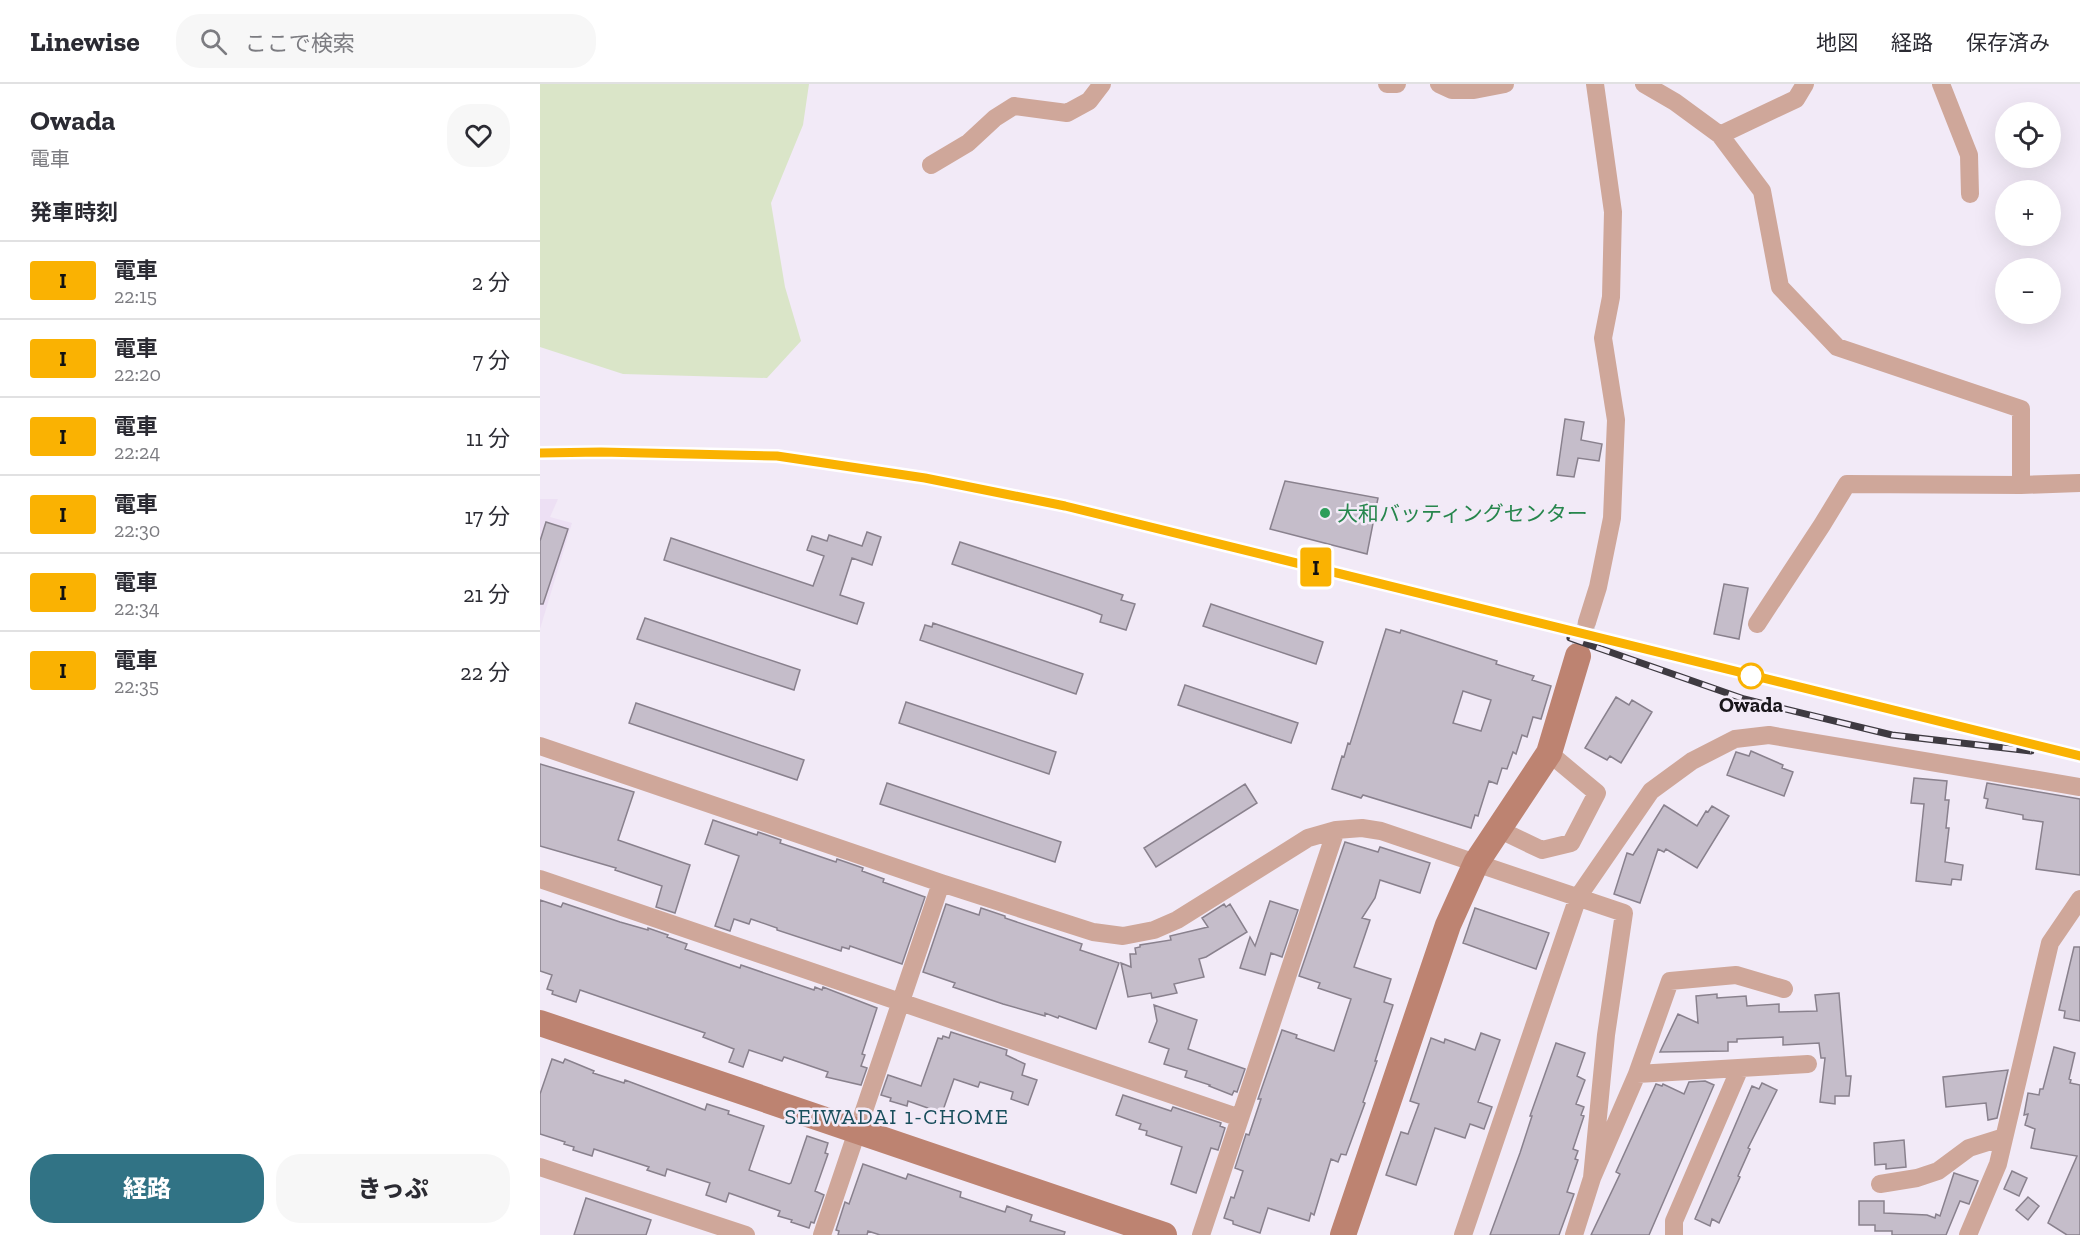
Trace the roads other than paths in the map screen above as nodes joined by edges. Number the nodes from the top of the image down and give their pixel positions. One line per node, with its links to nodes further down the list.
1 (1102, 84): 11 (street)
2 (1387, 84): 3 (street)
3 (1397, 84)
4 (1439, 84): 5 (street)
5 (1505, 84)
6 (1595, 84): 15 (street)
7 (1644, 84): 10 (street)
8 (1805, 84): 10 (street)
9 (1941, 84): 12 (street)
10 (1720, 135): 14 (street)
11 (931, 165)
12 (1970, 194)
13 (2080, 483): 14 (street)
14 (2021, 485): 16 (street)
15 (1587, 622)
16 (1756, 624)
17 (1578, 656): 19 (street)
18 (540, 746): 25 (street)
19 (1548, 753): 21 (street); 21 (street)
20 (2080, 786): 26 (street)
21 (1498, 829): 23 (street)
22 (1336, 830): 23 (street); 25 (street); 34 (street)
23 (1476, 863): 26 (street); 44 (street)
24 (540, 879): 29 (street)
25 (941, 883): 29 (street)
26 (1578, 897): 38 (street); 45 (street)
27 (2080, 899): 36 (street)
28 (1784, 989): 33 (street)
29 (902, 1002): 34 (street); 35 (street)
30 (540, 1023): 35 (street)
31 (1808, 1065): 32 (street)
32 (1740, 1068): 33 (street); 47 (street)
33 (1637, 1074): 38 (street)
34 (1240, 1118): 43 (street)
35 (856, 1132): 41 (street); 42 (street)
36 (2004, 1137): 39 (street); 48 (street)
37 (540, 1167): 40 (street)
38 (1592, 1178): 46 (street)
39 (1880, 1184)
40 (746, 1235)
41 (822, 1235)
42 (1164, 1235)
43 (1202, 1235)
44 (1343, 1235)
45 (1463, 1235)
46 (1574, 1235)
47 (1674, 1235)
48 (1968, 1235)

